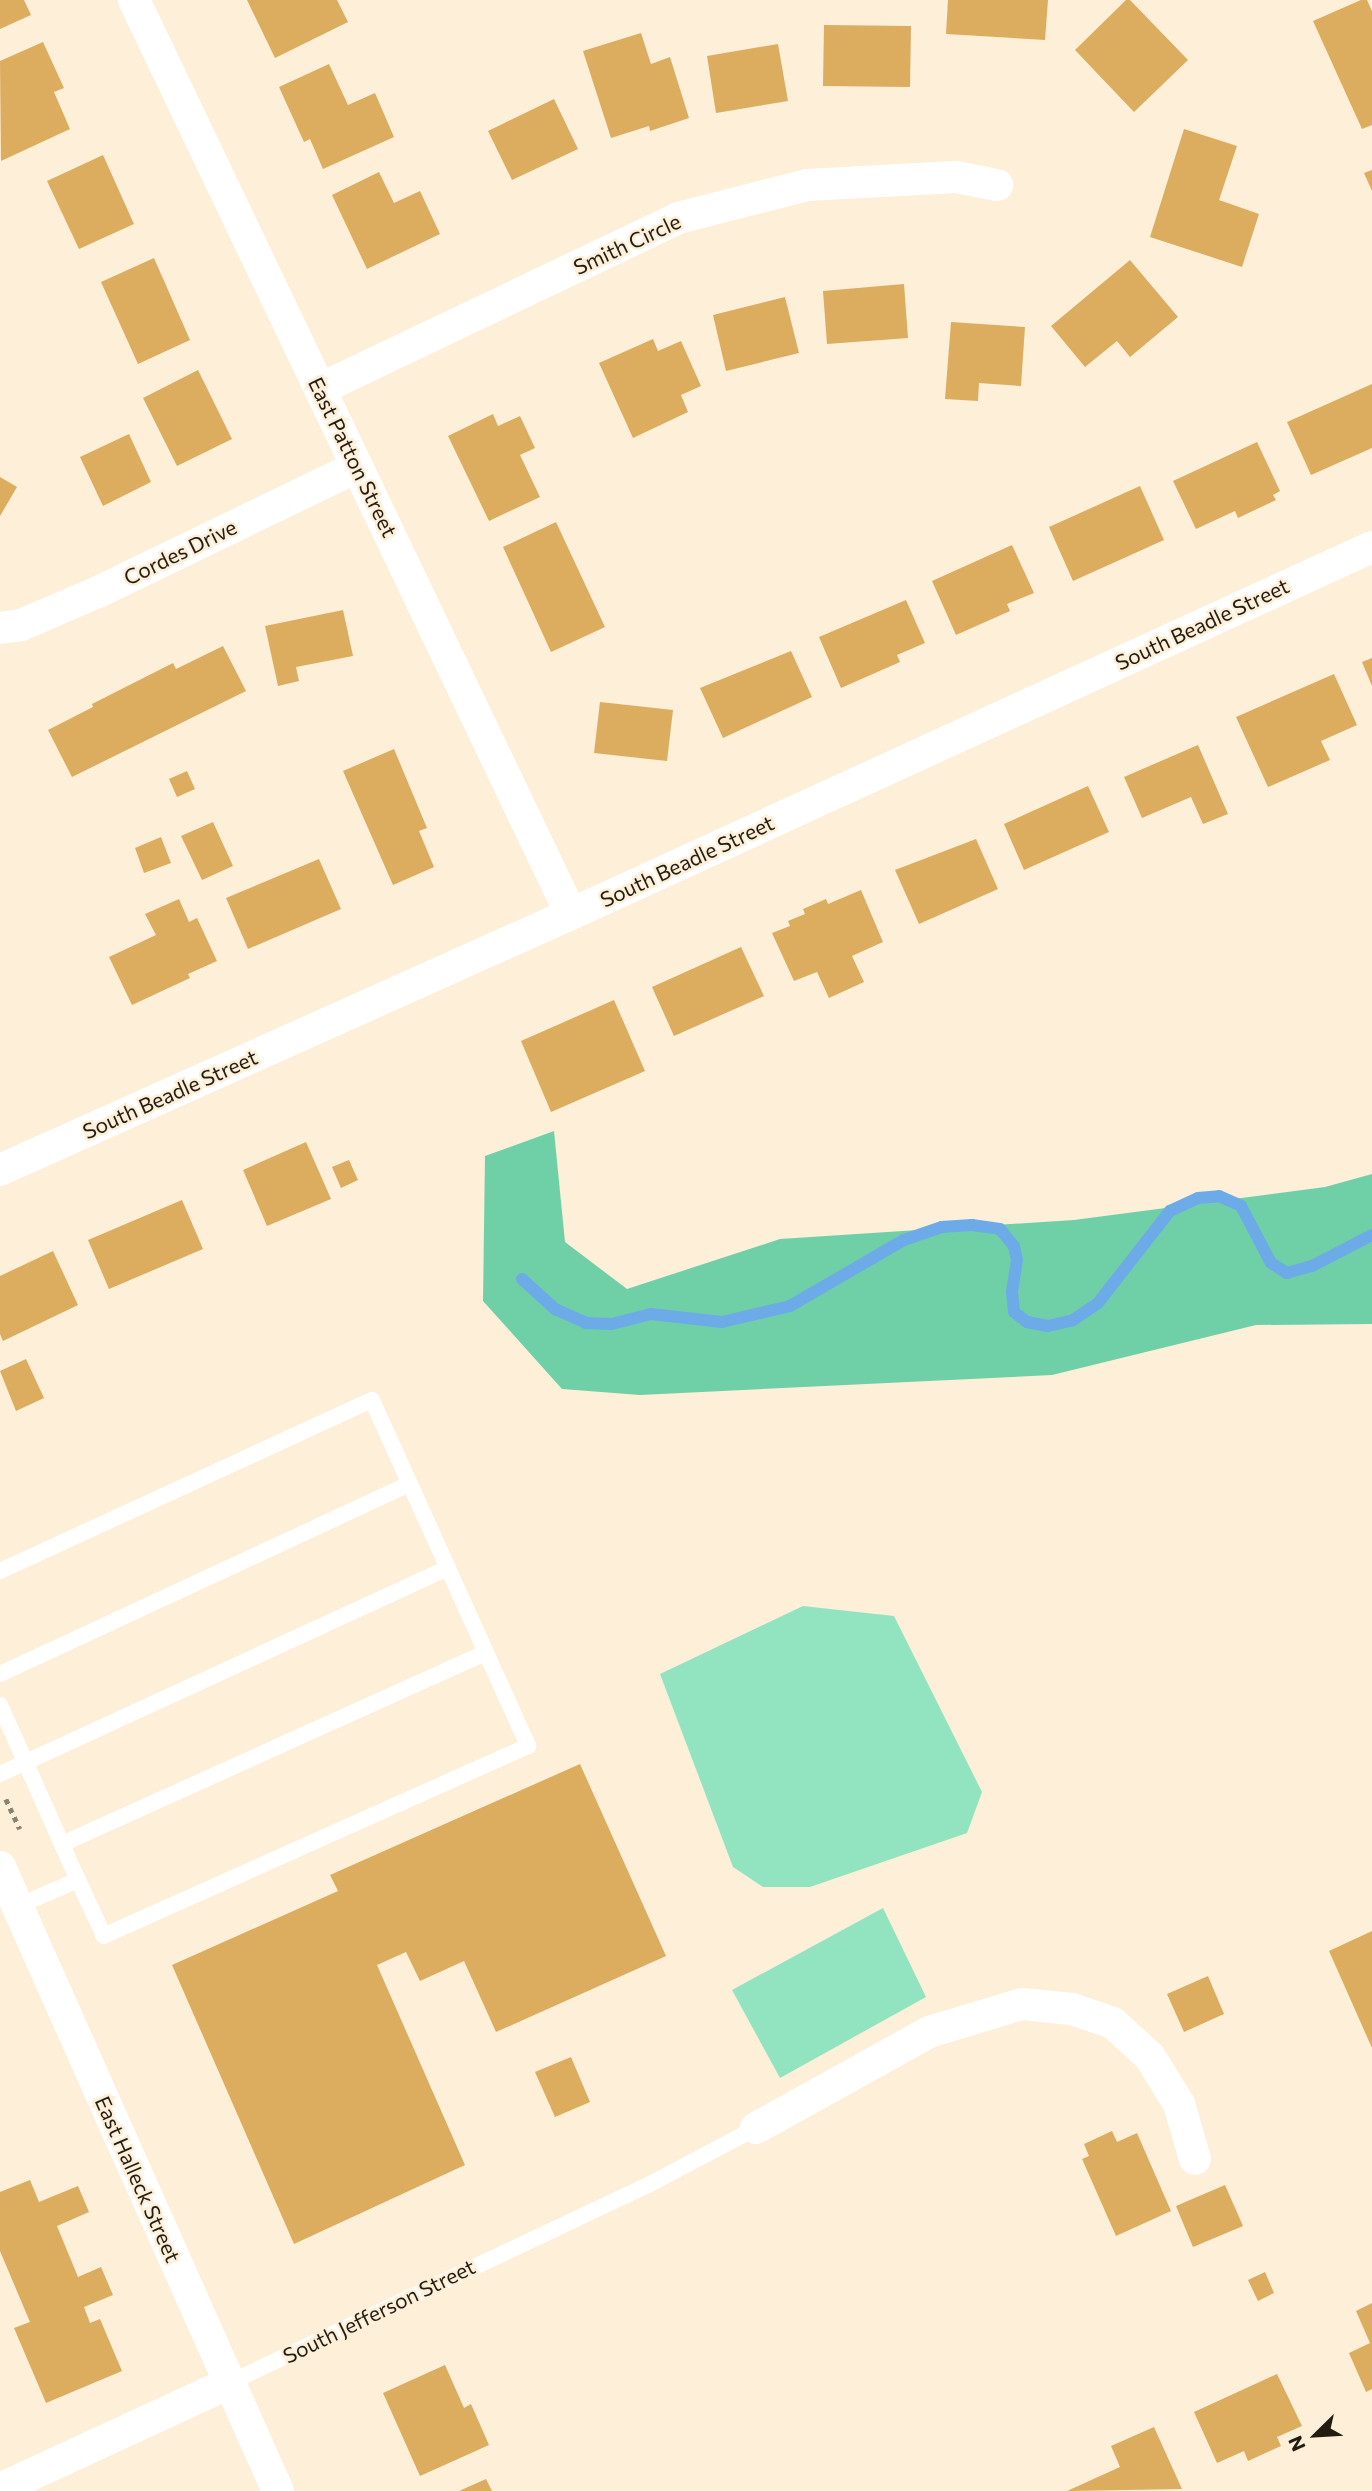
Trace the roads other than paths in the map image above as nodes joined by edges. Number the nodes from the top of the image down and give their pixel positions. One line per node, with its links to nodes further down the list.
1 (134, 0): 3 (street, East Patton Street)
2 (998, 185): 3 (street, Smith Circle)
3 (320, 390): 4 (street, East Patton Street)
4 (357, 467): 6 (street, Cordes Drive); 7 (street, East Patton Street)
5 (1372, 547): 7 (street, South Beadle Street)
6 (0, 628)
7 (571, 914): 8 (street, South Beadle Street)
8 (0, 1170)
9 (410, 1484): 10 (lane); 11 (lane); 13 (lane)
10 (448, 1568): 12 (lane); 15 (lane)
11 (0, 1571)
12 (486, 1653): 17 (lane); 19 (lane)
13 (0, 1674)
14 (0, 1705): 15 (lane)
15 (24, 1763): 16 (lane); 17 (lane)
16 (0, 1774)
17 (62, 1844): 19 (lane)
18 (0, 1867): 20 (street, East Halleck Street)
19 (78, 1880): 20 (lane)
20 (18, 1906): 23 (street, East Halleck Street)
21 (756, 2128): 22 (street); 23 (lane, South Jefferson Street)
22 (1195, 2159)
23 (229, 2383): 24 (street, South Jefferson Street); 25 (street, East Halleck Street)
24 (0, 2490)
25 (278, 2491)

